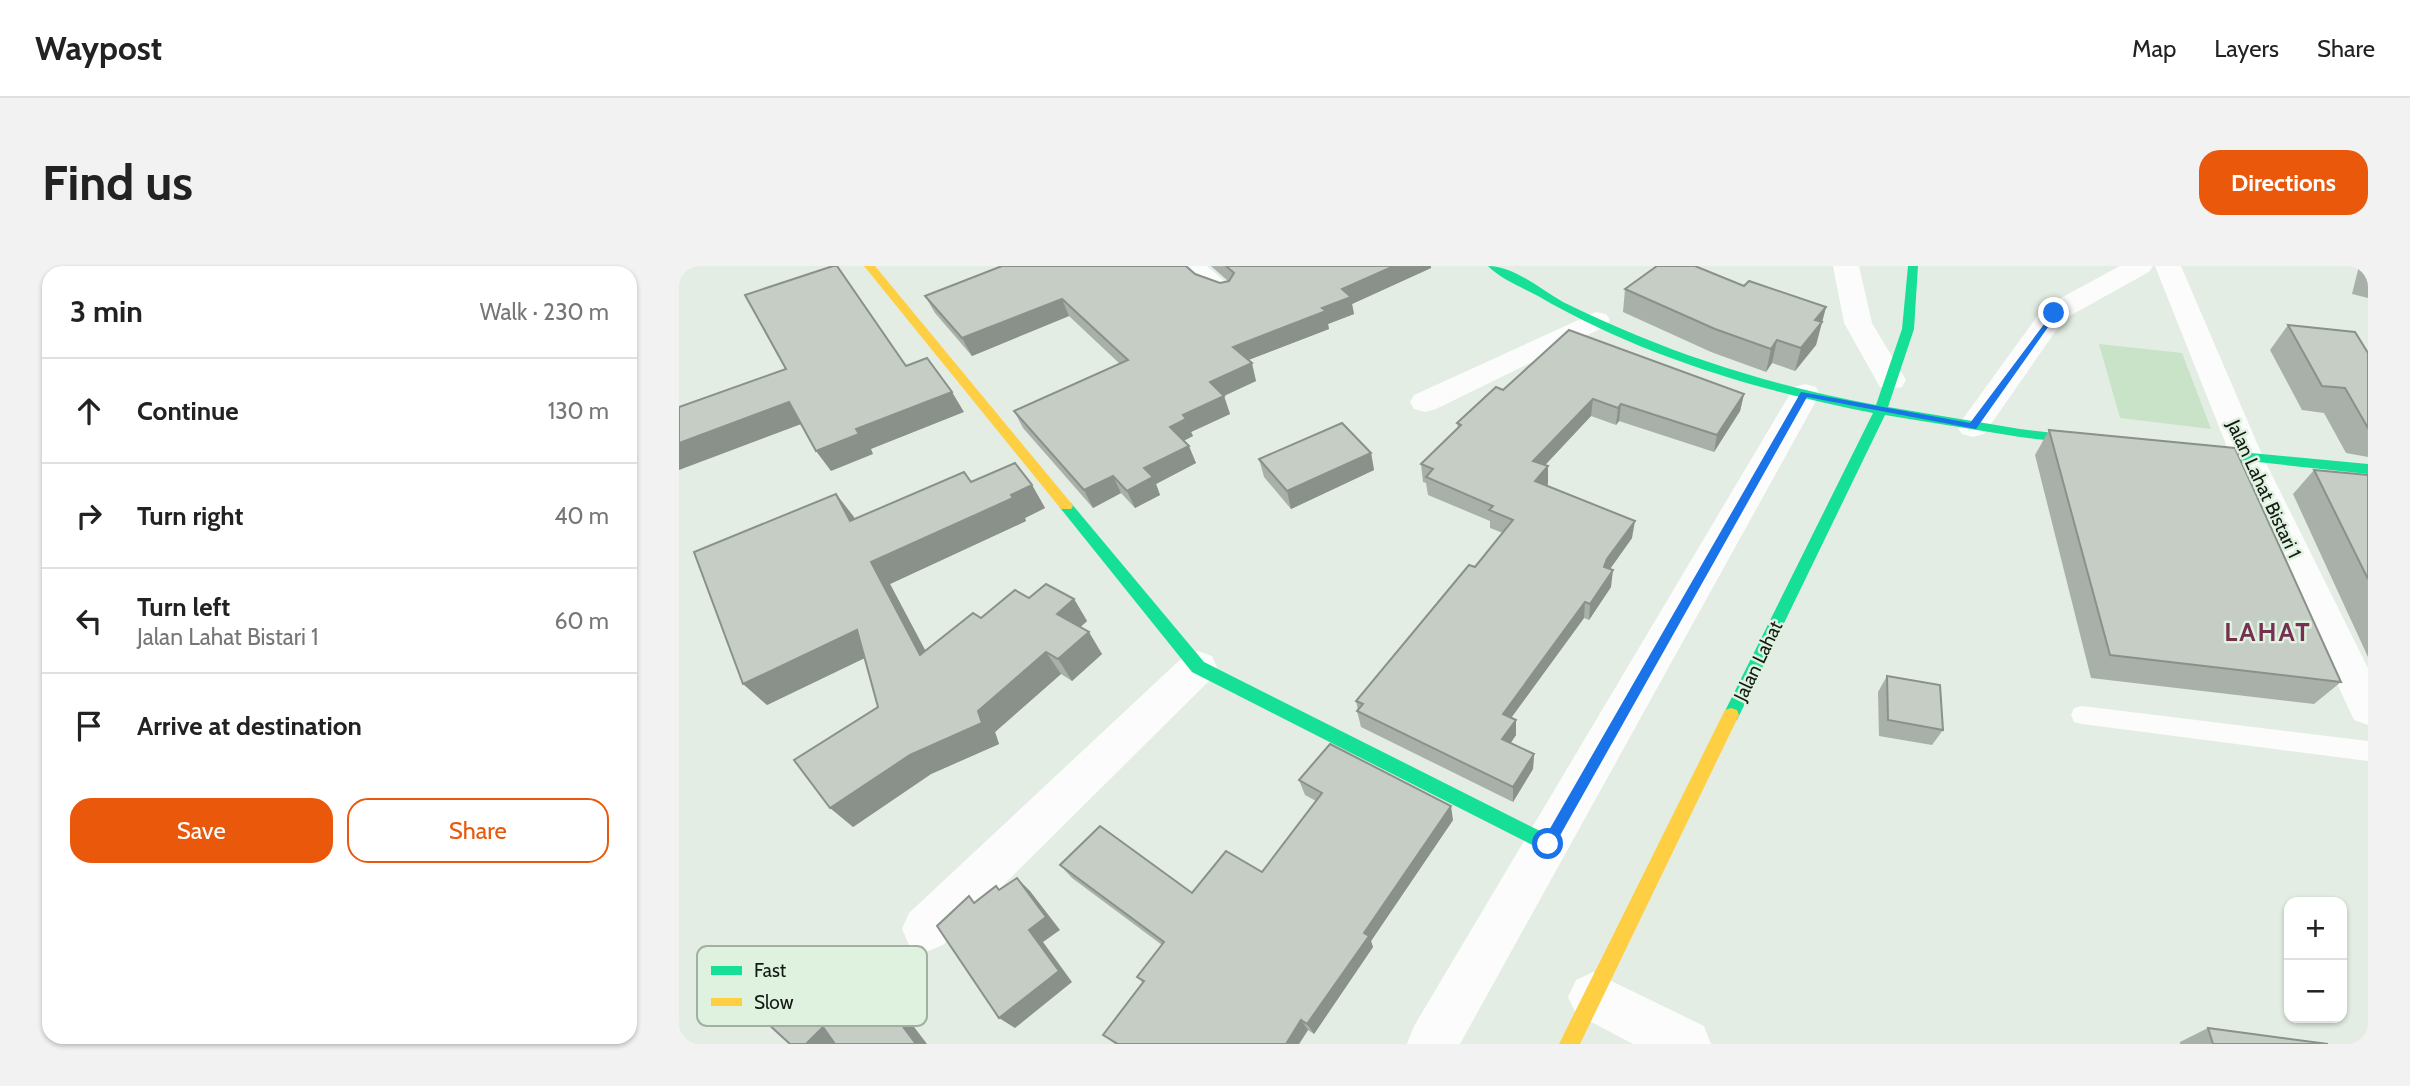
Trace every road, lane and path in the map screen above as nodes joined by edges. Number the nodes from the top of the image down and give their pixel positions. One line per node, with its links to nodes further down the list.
1 (869, 266): 19 (street)
2 (1191, 266): 8 (street)
3 (1493, 266): 9 (street)
4 (1846, 266): 10 (street)
5 (1913, 266): 10 (street, Jalan Lahat)
6 (2140, 266): 14 (street)
7 (2168, 266): 17 (street, Jalan Lahat Bistari 1)
8 (1222, 290)
9 (1596, 320): 11 (street); 12 (street)
10 (1891, 380): 13 (street, Jalan Lahat)
11 (1805, 394): 13 (street); 23 (street)
12 (1425, 402)
13 (1882, 407): 14 (street); 25 (street, Jalan Lahat)
14 (1973, 427): 15 (street)
15 (2109, 443)
16 (2178, 450): 17 (street)
17 (2247, 457): 18 (street); 20 (street, Jalan Lahat Bistari 1)
18 (2368, 469)
19 (1198, 667): 23 (street); 24 (street)
20 (2368, 708)
21 (2082, 715): 22 (lane)
22 (2368, 751)
23 (1548, 844): 26 (street)
24 (926, 929)
25 (1593, 997): 27 (street, Jalan Lahat); 28 (street)
26 (1432, 1044)
27 (1569, 1044)
28 (1686, 1044)

